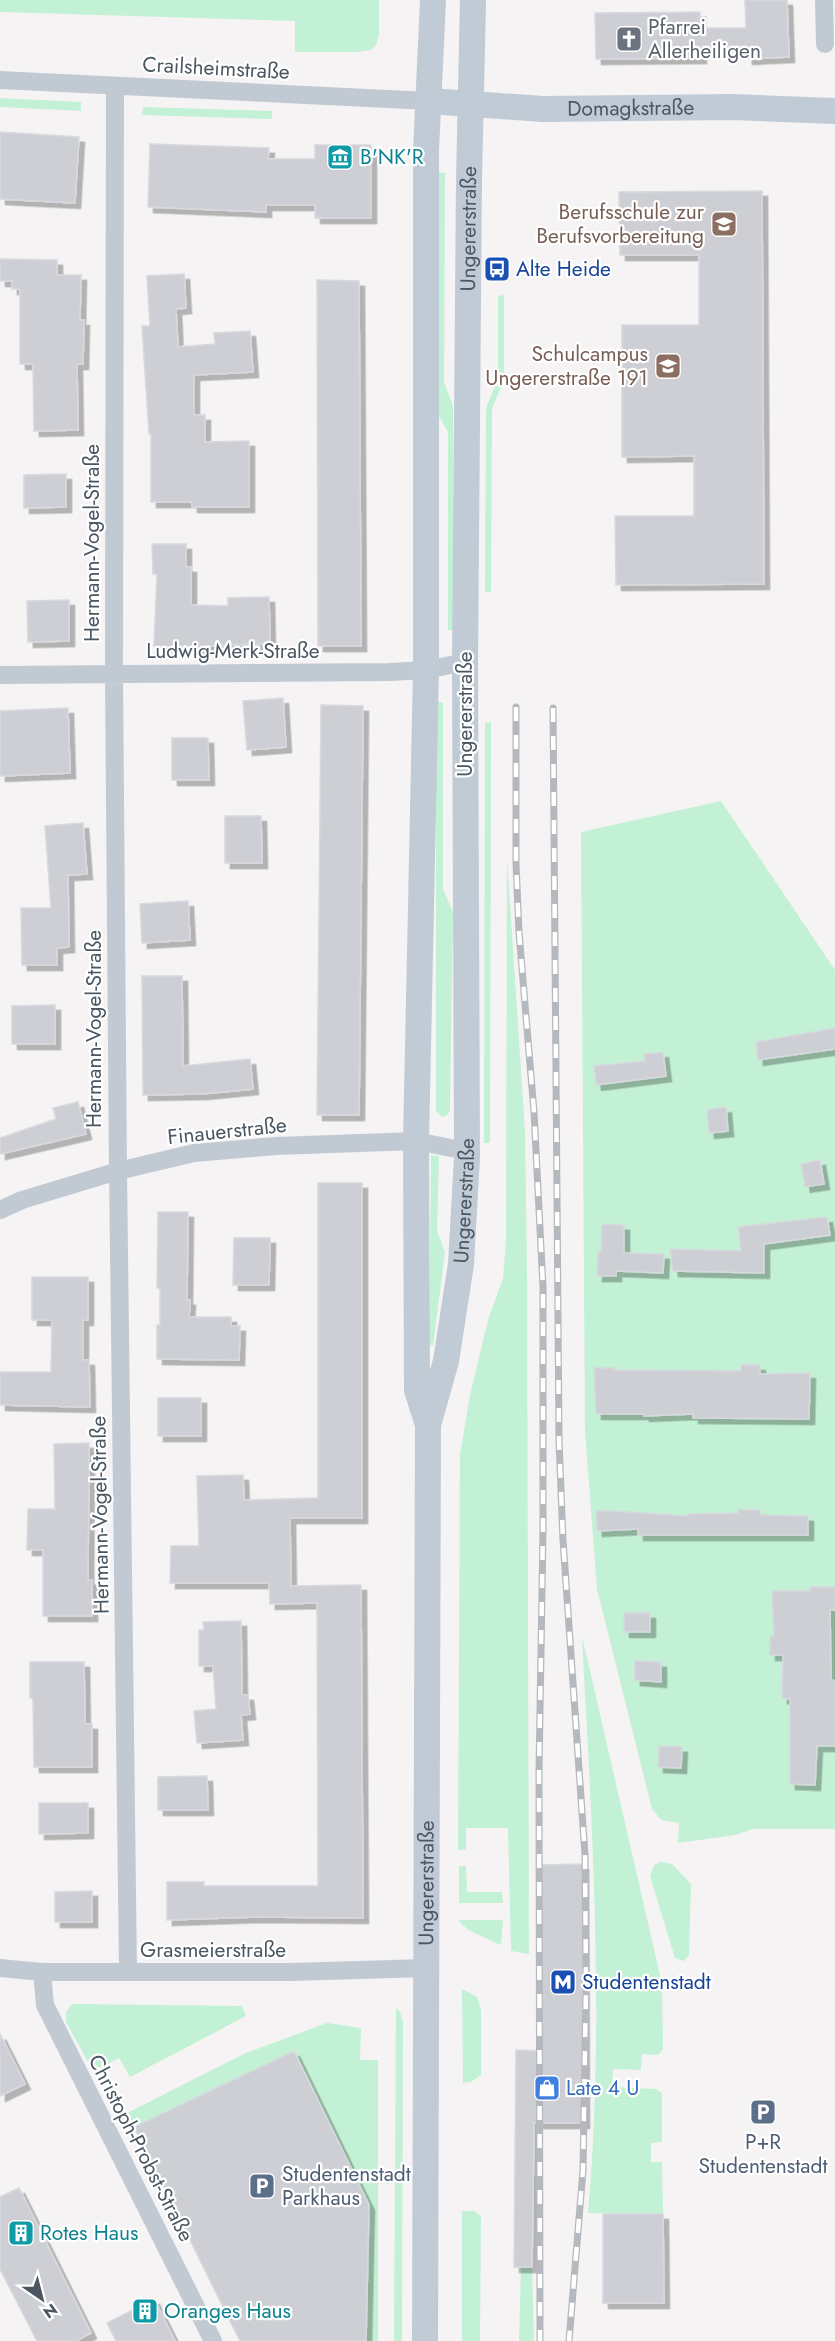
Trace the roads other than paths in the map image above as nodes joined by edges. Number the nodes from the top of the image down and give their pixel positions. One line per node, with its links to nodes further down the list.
1 (433, 0): 7 (main road, Ungererstraße)
2 (473, 0): 8 (main road, Ungererstraße)
3 (824, 0): 4 (street)
4 (825, 44)
5 (0, 80): 6 (street, Crailsheimstraße)
6 (115, 86): 7 (street, Crailsheimstraße); 12 (street, Hermann-Vogel-Straße)
7 (429, 101): 8 (main road, Domagkstraße); 11 (main road, Ungererstraße)
8 (470, 103): 9 (main road, Domagkstraße); 10 (main road, Ungererstraße)
9 (835, 111)
10 (465, 662): 11 (street, Ludwig-Merk-Straße); 15 (main road, Ungererstraße)
11 (426, 670): 12 (street, Ludwig-Merk-Straße); 14 (main road, Ungererstraße)
12 (114, 674): 13 (street, Ludwig-Merk-Straße); 16 (street, Hermann-Vogel-Straße)
13 (0, 675)
14 (416, 1141): 15 (street, Finauerstraße); 16 (street, Finauerstraße); 18 (main road, Ungererstraße)
15 (466, 1150): 18 (main road, Ungererstraße)
16 (118, 1171): 17 (street, Finauerstraße); 22 (street, Hermann-Vogel-Straße)
17 (0, 1210)
18 (428, 1425): 20 (main road, Ungererstraße)
19 (0, 1968): 21 (street, Grasmeierstraße)
20 (426, 1968): 22 (street, Grasmeierstraße); 24 (main road, Ungererstraße)
21 (42, 1972): 22 (street, Grasmeierstraße); 23 (street, Christoph-Probst-Straße)
22 (128, 1972)
23 (213, 2341)
24 (425, 2341)

